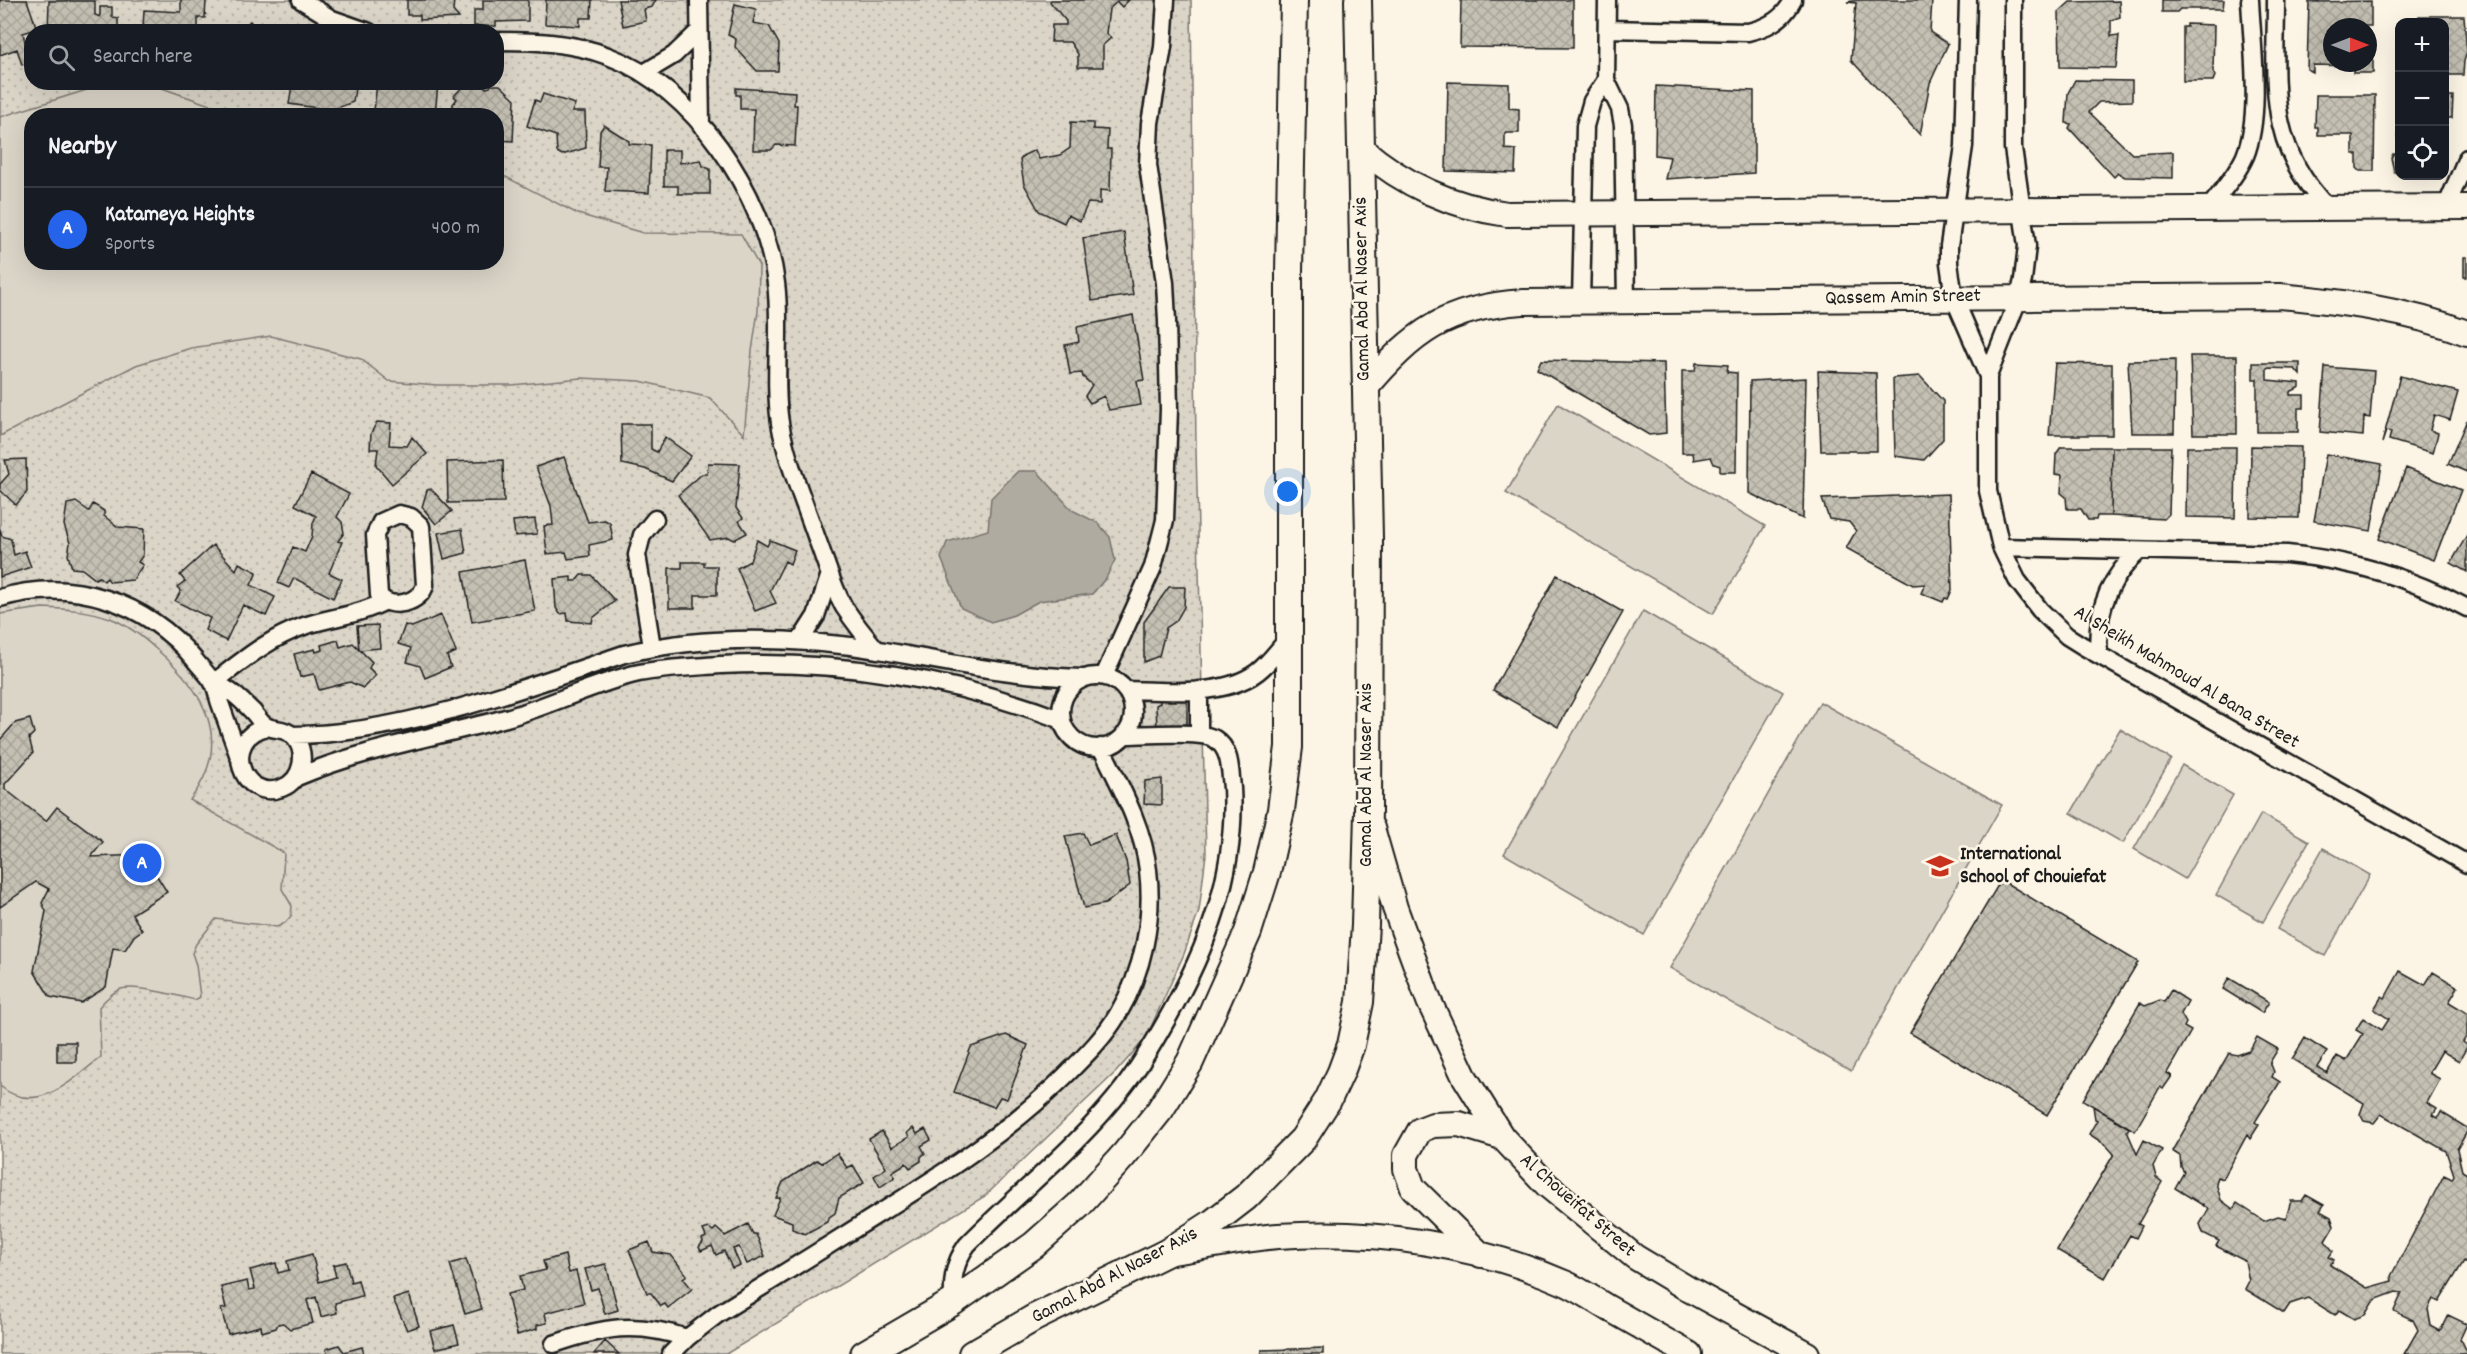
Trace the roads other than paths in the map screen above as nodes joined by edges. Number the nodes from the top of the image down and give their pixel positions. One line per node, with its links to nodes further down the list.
1 (301, 0): 12 (street)
2 (699, 0): 14 (street)
3 (1166, 0): 47 (street)
4 (1294, 0): 42 (main road)
5 (1358, 0): 19 (main road, Gamal Abd Al Naser Axis)
6 (1607, 0): 13 (street)
7 (1793, 0): 13 (street)
8 (1968, 0): 24 (street, Al Sheikh Mahmoud Al Bana Street)
9 (2013, 0): 25 (street, Al Sheikh Mahmoud Al Bana Street)
10 (2250, 0): 23 (street)
11 (2276, 0): 22 (street)
12 (346, 24)
13 (1607, 29): 17 (street)
14 (699, 31): 16 (street); 18 (street)
15 (504, 41): 16 (street)
16 (644, 73): 18 (street)
17 (1606, 80): 26 (street); 27 (street)
18 (700, 125): 38 (street)
19 (1361, 148): 27 (main road); 34 (main road, Gamal Abd Al Naser Axis)
20 (2467, 158): 21 (street)
21 (2457, 207): 22 (main road)
22 (2328, 208): 23 (main road)
23 (2208, 209): 25 (main road)
24 (1955, 211): 25 (main road); 26 (main road); 29 (street, Al Sheikh Mahmoud Al Bana Street)
25 (2023, 211): 28 (street, Al Sheikh Mahmoud Al Bana Street)
26 (1624, 214): 27 (main road); 30 (street)
27 (1583, 215): 31 (street)
28 (2019, 297): 29 (main road, Qassem Amin Street); 32 (main road, Qassem Amin Street); 33 (street, Al Sheikh Mahmoud Al Bana Street)
29 (1954, 298): 30 (main road, Qassem Amin Street); 33 (street, Al Sheikh Mahmoud Al Bana Street)
30 (1626, 301): 31 (main road, Qassem Amin Street)
31 (1581, 302): 34 (main road, Qassem Amin Street)
32 (2467, 333)
33 (1988, 376): 36 (street, Al Sheikh Mahmoud Al Bana Street)
34 (1365, 389): 60 (main road, Gamal Abd Al Naser Axis)
35 (655, 519): 44 (street)
36 (2001, 547): 37 (street); 46 (street, Al Sheikh Mahmoud Al Bana Street)
37 (2139, 550): 41 (street); 46 (street)
38 (830, 573): 43 (street); 45 (street)
39 (0, 598): 49 (street)
40 (385, 602): 40 (street); 49 (street)
41 (2467, 608)
42 (1290, 636): 51 (street); 65 (main road)
43 (800, 641): 44 (street); 45 (street)
44 (652, 647): 55 (street)
45 (877, 650): 48 (street)
46 (2099, 655): 61 (street, Al Sheikh Mahmoud Al Bana Street)
47 (1104, 676): 48 (street); 50 (street)
48 (1083, 678): 52 (street)
49 (213, 683): 53 (street); 58 (street)
50 (1126, 690): 51 (street); 56 (street)
51 (1199, 690): 54 (street)
52 (1062, 720): 57 (street); 59 (street)
53 (267, 727): 55 (street); 58 (street)
54 (1199, 734): 56 (street); 65 (street)
55 (292, 735): 59 (street)
56 (1125, 735): 57 (street)
57 (1101, 747): 66 (street)
58 (239, 758): 59 (street)
59 (297, 777)
60 (1368, 812): 62 (main road, Al Choueifat Street); 63 (main road, Gamal Abd Al Naser Axis)
61 (2467, 864)
62 (1502, 1137): 64 (main road); 72 (main road, Al Choueifat Street)
63 (1166, 1253): 64 (main road); 70 (main road, Gamal Abd Al Naser Axis)
64 (1481, 1255): 71 (main road)
65 (953, 1302): 69 (main road)
66 (687, 1338): 67 (street); 68 (street)
67 (554, 1344)
68 (670, 1354)
69 (864, 1354)
70 (972, 1354)
71 (1689, 1354)
72 (1808, 1354)

